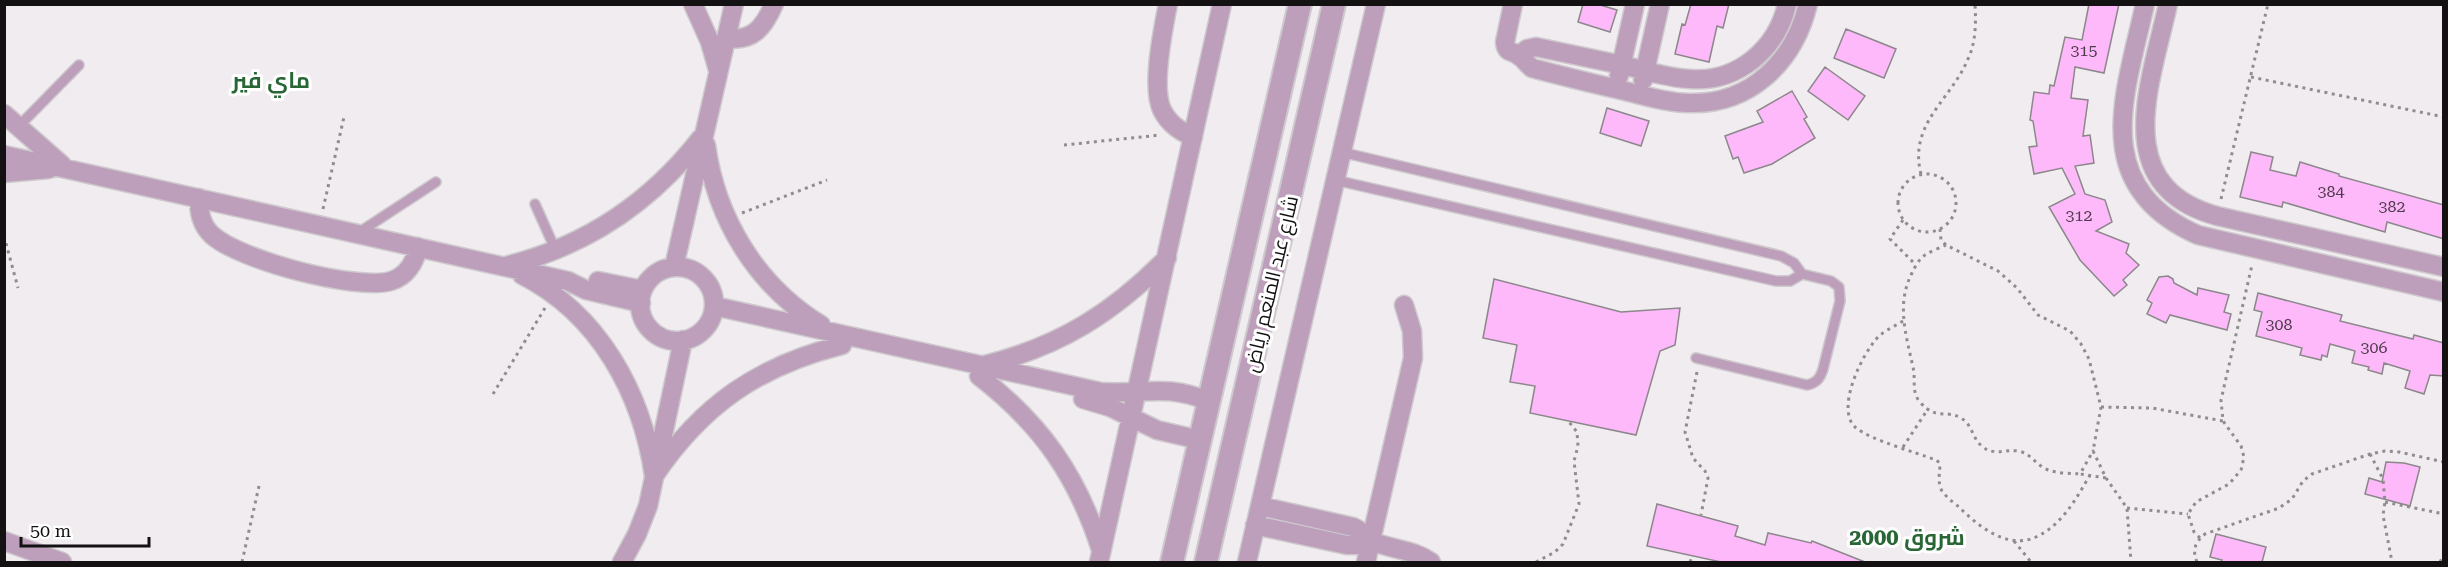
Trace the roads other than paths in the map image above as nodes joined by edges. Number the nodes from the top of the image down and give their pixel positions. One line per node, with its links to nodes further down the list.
1 (693, 4): 21 (street)
2 (734, 4): 16 (street)
3 (774, 4): 16 (street)
4 (1168, 4): 27 (street)
5 (1222, 4): 27 (street)
6 (1300, 4): 53 (street, شارع عبد المنعم رياض)
7 (1334, 4): 54 (street, شارع عبد المنعم رياض)
8 (1376, 4): 28 (street)
9 (1513, 4): 17 (street)
10 (1635, 4): 19 (street)
11 (1660, 4): 20 (street)
12 (1787, 4): 20 (street)
13 (1808, 4): 23 (street)
14 (2145, 4): 44 (street)
15 (2168, 4): 42 (street)
16 (726, 38): 21 (street)
17 (1519, 56): 19 (street); 22 (street)
18 (79, 65): 25 (lane)
19 (1621, 65): 20 (street); 22 (street)
20 (1645, 70): 23 (street)
21 (719, 71): 26 (street)
22 (1616, 88): 23 (street)
23 (1640, 94)
24 (4, 114): 25 (street)
25 (18, 127): 30 (street)
26 (704, 134): 38 (street); 41 (street); 48 (street)
27 (1188, 134): 39 (street)
28 (1341, 152): 32 (street); 43 (lane)
29 (5, 154): 30 (street)
30 (66, 168): 31 (street); 34 (street)
31 (4, 173)
32 (1335, 180): 43 (lane); 59 (street)
33 (436, 182): 36 (lane)
34 (199, 198): 36 (street); 37 (street)
35 (536, 204): 38 (lane)
36 (357, 233): 37 (street)
37 (418, 247): 40 (street)
38 (556, 251): 40 (street)
39 (1167, 258): 51 (street); 52 (street)
40 (504, 267): 45 (street); 58 (street)
41 (674, 267): 45 (street); 47 (street)
42 (2444, 267)
43 (1802, 274): 50 (lane)
44 (2444, 292)
45 (642, 296): 49 (street)
46 (1404, 305): 61 (street)
47 (713, 311): 48 (street); 49 (street)
48 (838, 339): 51 (street); 58 (street)
49 (683, 340): 58 (street)
50 (1698, 358)
51 (980, 371): 52 (street); 55 (street); 63 (street)
52 (1137, 391): 53 (street); 55 (street)
53 (1208, 401): 54 (street); 56 (street, شارع عبد المنعم رياض)
54 (1242, 409): 57 (street, شارع عبد المنعم رياض)
55 (1131, 418): 56 (street); 63 (street)
56 (1200, 440): 57 (street); 66 (street, شارع عبد المنعم رياض)
57 (1233, 446): 67 (street, شارع عبد المنعم رياض)
58 (654, 476): 65 (street)
59 (1260, 506): 60 (street); 61 (street)
60 (1255, 525): 61 (street); 68 (street)
61 (1371, 540): 69 (street); 70 (street)
62 (6, 544): 64 (street)
63 (1101, 557)
64 (62, 562)
65 (622, 562)
66 (1172, 562)
67 (1206, 562)
68 (1247, 562)
69 (1366, 562)
70 (1431, 562)

